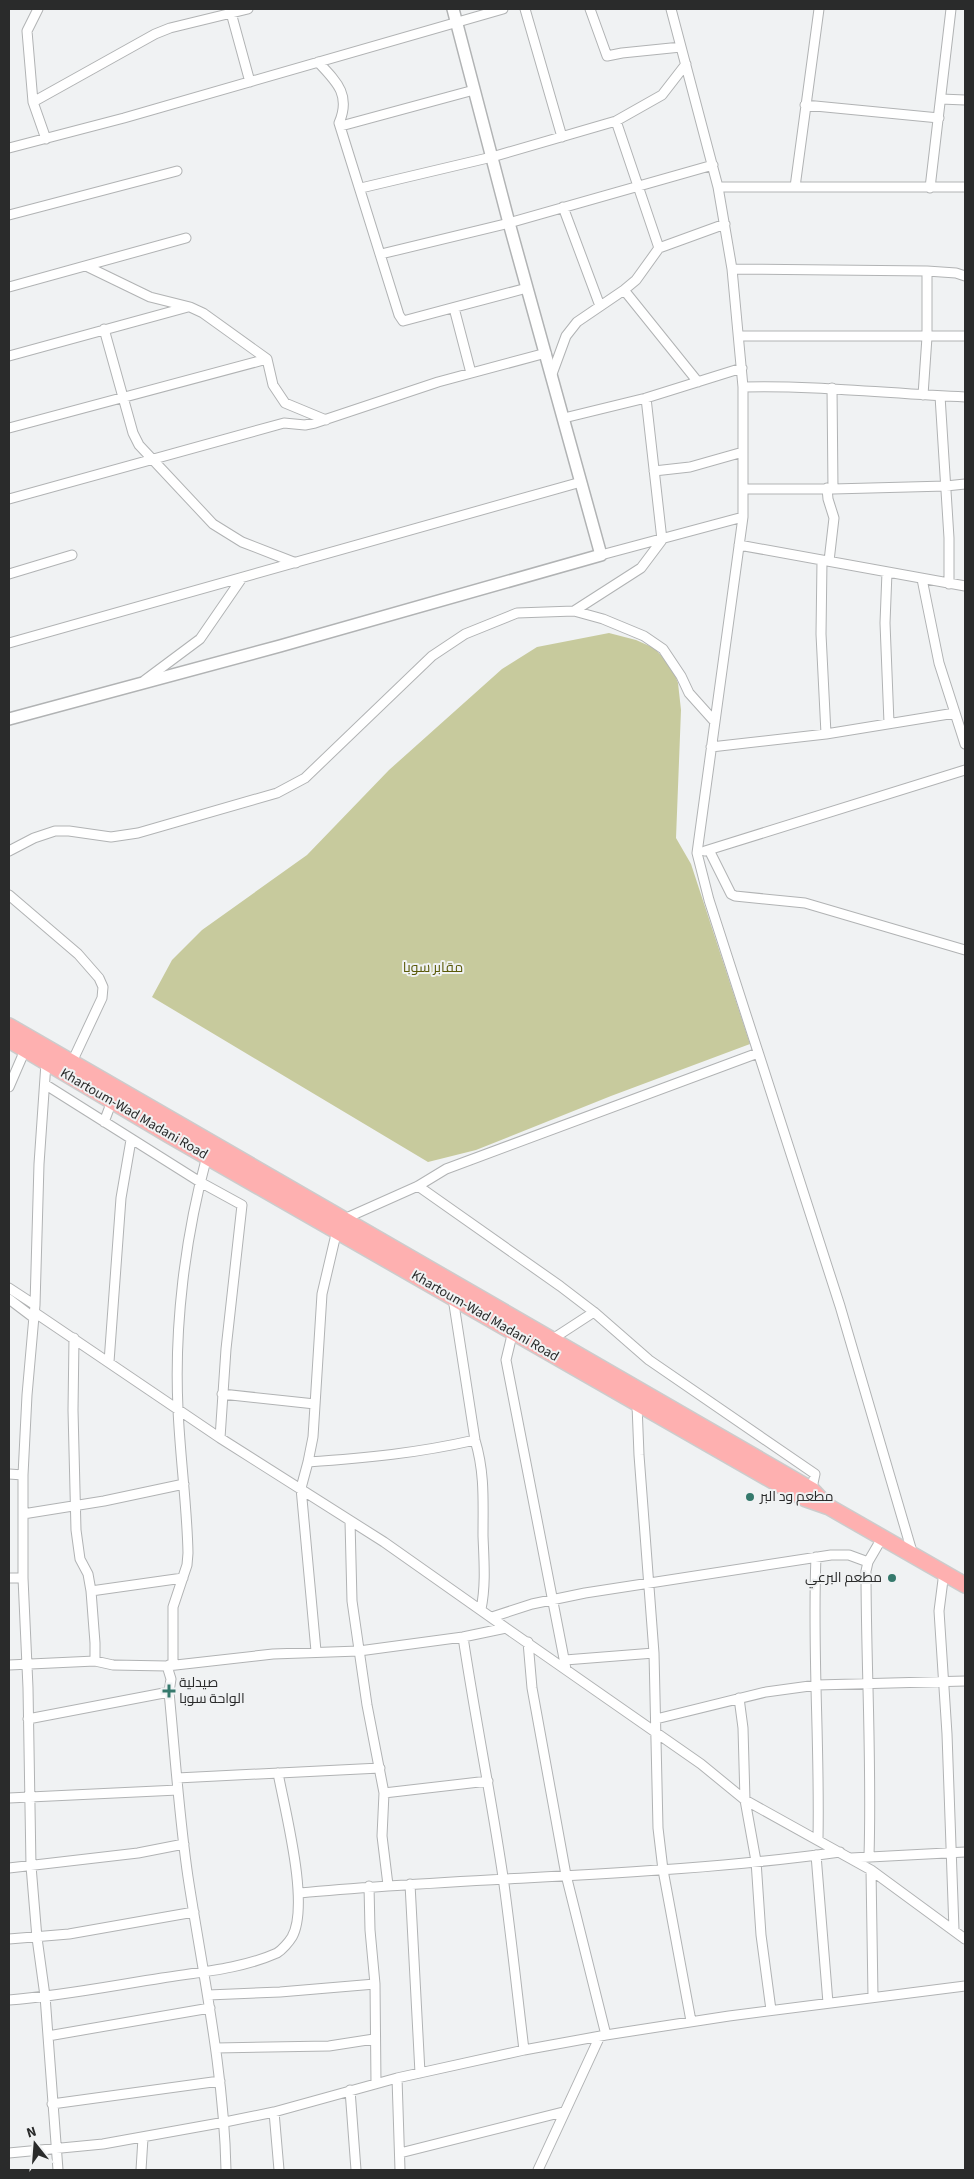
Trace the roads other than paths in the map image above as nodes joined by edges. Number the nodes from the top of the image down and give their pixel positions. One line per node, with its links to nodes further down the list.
1 (38, 9): 19 (street)
2 (248, 9): 10 (street)
3 (453, 9): 11 (street)
4 (503, 9): 11 (street)
5 (526, 9): 24 (street)
6 (590, 9): 12 (street)
7 (671, 9): 12 (street)
8 (819, 9): 20 (street)
9 (951, 9): 17 (street)
10 (231, 11): 15 (street); 19 (street)
11 (456, 22): 13 (street); 16 (street)
12 (681, 47): 14 (street)
13 (318, 62): 15 (street); 23 (street)
14 (686, 64): 22 (street); 28 (street)
15 (250, 82): 25 (street)
16 (474, 90): 23 (street); 27 (street)
17 (941, 99): 18 (street); 21 (street)
18 (965, 100)
19 (33, 102): 25 (street)
20 (805, 105): 21 (street); 32 (street)
21 (939, 118): 35 (street)
22 (616, 121): 24 (street); 30 (street)
23 (341, 126): 34 (street)
24 (562, 137): 27 (street)
25 (46, 139): 26 (street)
26 (9, 148)
27 (492, 157): 34 (street); 40 (street)
28 (713, 165): 30 (street); 31 (street)
29 (177, 171): 36 (street)
30 (638, 187): 37 (street); 43 (street)
31 (718, 187): 32 (street); 41 (street)
32 (795, 187): 35 (street)
33 (965, 187): 35 (street)
34 (361, 188): 44 (street)
35 (930, 188)
36 (39, 207): 38 (street); 39 (street)
37 (564, 207): 40 (street); 52 (street)
38 (9, 215)
39 (9, 220)
40 (509, 223): 44 (street); 50 (street)
41 (725, 224): 43 (street); 46 (street)
42 (186, 238): 45 (street)
43 (659, 248): 51 (street)
44 (381, 254): 54 (street)
45 (86, 266): 49 (street); 53 (street)
46 (732, 269): 47 (street); 56 (street)
47 (927, 271): 48 (street); 57 (street)
48 (965, 276)
49 (9, 287)
50 (527, 288): 54 (street); 59 (street)
51 (624, 290): 52 (street); 65 (street)
52 (600, 306): 64 (street)
53 (190, 307): 55 (street); 61 (street)
54 (454, 308): 63 (street)
55 (104, 329): 60 (street); 71 (street)
56 (739, 336): 57 (street); 62 (street)
57 (927, 336): 58 (street); 68 (street)
58 (965, 336)
59 (546, 353): 63 (street); 64 (street)
60 (9, 356)
61 (267, 359): 71 (street); 74 (street)
62 (742, 368): 65 (street); 66 (street)
63 (471, 373): 74 (street)
64 (552, 374): 73 (street)
65 (698, 382): 72 (street)
66 (743, 387): 67 (street); 76 (street)
67 (832, 388): 68 (street); 82 (street)
68 (923, 395): 69 (street)
69 (940, 396): 70 (street); 81 (street)
70 (965, 397)
71 (124, 398): 75 (street); 77 (street)
72 (646, 398): 73 (street); 78 (street)
73 (564, 418): 79 (street)
74 (326, 420): 77 (street)
75 (9, 428)
76 (743, 452): 78 (street); 83 (street)
77 (154, 460): 84 (street); 91 (street)
78 (654, 471): 86 (street)
79 (581, 482): 89 (street); 91 (street)
80 (965, 484): 81 (street)
81 (946, 486): 82 (street); 96 (street)
82 (830, 488): 83 (street); 90 (street)
83 (744, 489): 85 (street)
84 (9, 499)
85 (743, 517): 86 (street); 87 (street)
86 (662, 540): 89 (street); 98 (street)
87 (739, 544): 90 (street); 103 (street)
88 (72, 555): 93 (street)
89 (602, 555): 100 (street)
90 (825, 561): 92 (street); 105 (street)
91 (296, 563): 94 (street)
92 (887, 572): 95 (street); 104 (street)
93 (9, 574)
94 (242, 578): 99 (street); 100 (street)
95 (922, 578): 96 (street); 101 (street)
96 (949, 584): 97 (street)
97 (965, 586)
98 (574, 611): 103 (street); 110 (street)
99 (9, 643)
100 (143, 682): 102 (street)
101 (955, 713): 104 (street); 106 (street)
102 (9, 719)
103 (715, 722): 107 (street)
104 (890, 723): 105 (street)
105 (826, 734): 107 (street)
106 (965, 744)
107 (712, 747): 111 (street)
108 (965, 770): 109 (street)
109 (709, 850): 111 (street); 113 (street)
110 (9, 851)
111 (697, 853): 117 (street)
112 (9, 895): 118 (street)
113 (965, 950)
114 (9, 1026): 118 (highway)
115 (9, 1040): 116 (highway, Khartoum-Wad Madani Road)
116 (25, 1050): 119 (highway, Khartoum-Wad Madani Road); 121 (street)
117 (758, 1053): 127 (street); 154 (street)
118 (72, 1062): 128 (highway)
119 (46, 1063): 120 (street); 122 (highway, Khartoum-Wad Madani Road)
120 (46, 1085): 123 (street); 132 (street)
121 (9, 1087)
122 (112, 1101): 123 (street); 125 (highway, Khartoum-Wad Madani Road)
123 (104, 1122): 124 (street)
124 (131, 1140): 126 (street); 137 (street)
125 (207, 1156): 126 (street); 128 (highway, Khartoum-Wad Madani Road)
126 (200, 1182): 138 (street); 141 (street)
127 (418, 1186): 128 (street); 133 (street)
128 (340, 1224): 130 (highway, Khartoum-Wad Madani Road); 136 (highway); 139 (street)
129 (9, 1288): 132 (street)
130 (453, 1298): 134 (highway, Khartoum-Wad Madani Road); 143 (street)
131 (9, 1299): 132 (street)
132 (34, 1311): 135 (street); 146 (street)
133 (594, 1312): 136 (street); 149 (street)
134 (513, 1331): 140 (highway, Khartoum-Wad Madani Road); 164 (street)
135 (74, 1338): 137 (street); 150 (street)
136 (551, 1340): 149 (highway)
137 (109, 1362): 141 (street)
138 (222, 1394): 139 (street); 142 (street)
139 (315, 1404): 144 (street)
140 (637, 1405): 149 (highway, Khartoum-Wad Madani Road); 161 (street)
141 (178, 1410): 142 (street); 147 (street)
142 (220, 1438): 148 (street)
143 (475, 1440): 144 (street); 165 (street)
144 (308, 1462): 148 (street)
145 (9, 1474): 146 (street)
146 (23, 1475): 151 (street)
147 (184, 1484): 150 (street); 160 (street)
148 (301, 1488): 152 (street); 170 (street)
149 (809, 1495): 153 (highway)
150 (74, 1506): 151 (street); 163 (street)
151 (23, 1514): 159 (street)
152 (350, 1521): 165 (street); 171 (street)
153 (882, 1538): 154 (highway); 156 (street)
154 (913, 1555): 157 (highway)
155 (816, 1557): 156 (street); 161 (street); 181 (street)
156 (868, 1562): 180 (street)
157 (944, 1572): 162 (highway); 179 (street)
158 (9, 1578): 159 (street)
159 (23, 1578): 174 (street)
160 (183, 1578): 163 (street); 177 (street)
161 (650, 1582): 164 (street); 172 (street)
162 (965, 1584)
163 (91, 1591): 173 (street)
164 (552, 1600): 166 (street); 175 (street)
165 (481, 1609): 166 (street)
166 (492, 1617): 167 (street)
167 (506, 1628): 168 (street); 169 (street)
168 (463, 1637): 171 (street); 190 (street)
169 (528, 1642): 175 (street); 209 (street)
170 (316, 1651): 171 (street); 177 (street)
171 (358, 1651): 187 (street)
172 (654, 1653): 175 (street); 185 (street)
173 (94, 1661): 174 (street); 177 (street)
174 (27, 1664): 176 (street); 184 (street)
175 (565, 1664): 186 (street)
176 (9, 1665)
177 (167, 1666): 182 (street)
178 (965, 1681): 179 (street)
179 (944, 1682): 180 (street); 199 (street)
180 (869, 1683): 181 (street); 202 (street)
181 (817, 1685): 183 (street); 196 (street)
182 (169, 1692): 184 (street); 189 (street)
183 (739, 1698): 185 (street); 195 (street)
184 (28, 1719): 193 (street)
185 (656, 1719): 186 (street)
186 (656, 1732): 195 (street); 207 (street)
187 (380, 1768): 188 (street); 192 (street)
188 (278, 1773): 189 (street); 214 (street)
189 (177, 1778): 191 (street)
190 (488, 1780): 192 (street); 210 (street)
191 (178, 1790): 193 (street); 197 (street)
192 (384, 1793): 212 (street)
193 (29, 1797): 194 (street); 205 (street)
194 (9, 1798)
195 (745, 1800): 196 (street); 204 (street)
196 (818, 1839): 198 (street)
197 (184, 1844): 205 (street); 215 (street)
198 (840, 1852): 201 (street); 203 (street)
199 (952, 1852): 200 (street); 202 (street); 216 (street)
200 (965, 1852)
201 (816, 1856): 204 (street); 227 (street)
202 (869, 1856): 203 (street)
203 (852, 1858): 208 (street)
204 (756, 1861): 207 (street); 229 (street)
205 (31, 1866): 206 (street); 218 (street)
206 (9, 1868)
207 (663, 1870): 209 (street); 230 (street)
208 (871, 1870): 216 (street); 225 (street)
209 (566, 1875): 210 (street); 232 (street)
210 (503, 1878): 211 (street); 235 (street)
211 (410, 1884): 212 (street); 236 (street)
212 (388, 1885): 213 (street)
213 (369, 1886): 214 (street); 221 (street)
214 (300, 1893): 220 (street)
215 (194, 1912): 218 (street); 220 (street)
216 (954, 1930): 219 (street)
217 (9, 1938): 218 (street)
218 (37, 1938): 224 (street)
219 (965, 1939)
220 (204, 1973): 223 (street); 224 (street)
221 (375, 1984): 223 (street); 233 (street)
222 (965, 1986): 225 (street)
223 (208, 1994): 228 (street)
224 (45, 1996): 226 (street); 231 (street)
225 (873, 1997): 227 (street)
226 (9, 2000)
227 (828, 2003): 229 (street)
228 (210, 2008): 231 (street); 234 (street)
229 (771, 2010): 230 (street)
230 (691, 2021): 232 (street)
231 (48, 2036): 241 (street)
232 (603, 2036): 235 (street); 243 (street)
233 (374, 2039): 234 (street); 239 (street)
234 (216, 2048): 238 (street)
235 (524, 2050): 236 (street)
236 (420, 2073): 237 (street)
237 (397, 2078): 239 (street); 248 (street)
238 (220, 2081): 241 (street); 244 (street)
239 (376, 2083): 240 (street)
240 (350, 2090): 242 (street); 253 (street)
241 (52, 2104): 246 (street)
242 (274, 2112): 244 (street); 252 (street)
243 (563, 2112): 248 (street); 255 (street)
244 (225, 2122): 245 (street); 251 (street)
245 (143, 2138): 246 (street); 250 (street)
246 (55, 2149): 247 (street); 249 (street)
247 (9, 2153)
248 (400, 2153): 254 (street)
249 (58, 2170)
250 (141, 2170)
251 (226, 2170)
252 (280, 2170)
253 (356, 2170)
254 (400, 2170)
255 (538, 2170)

